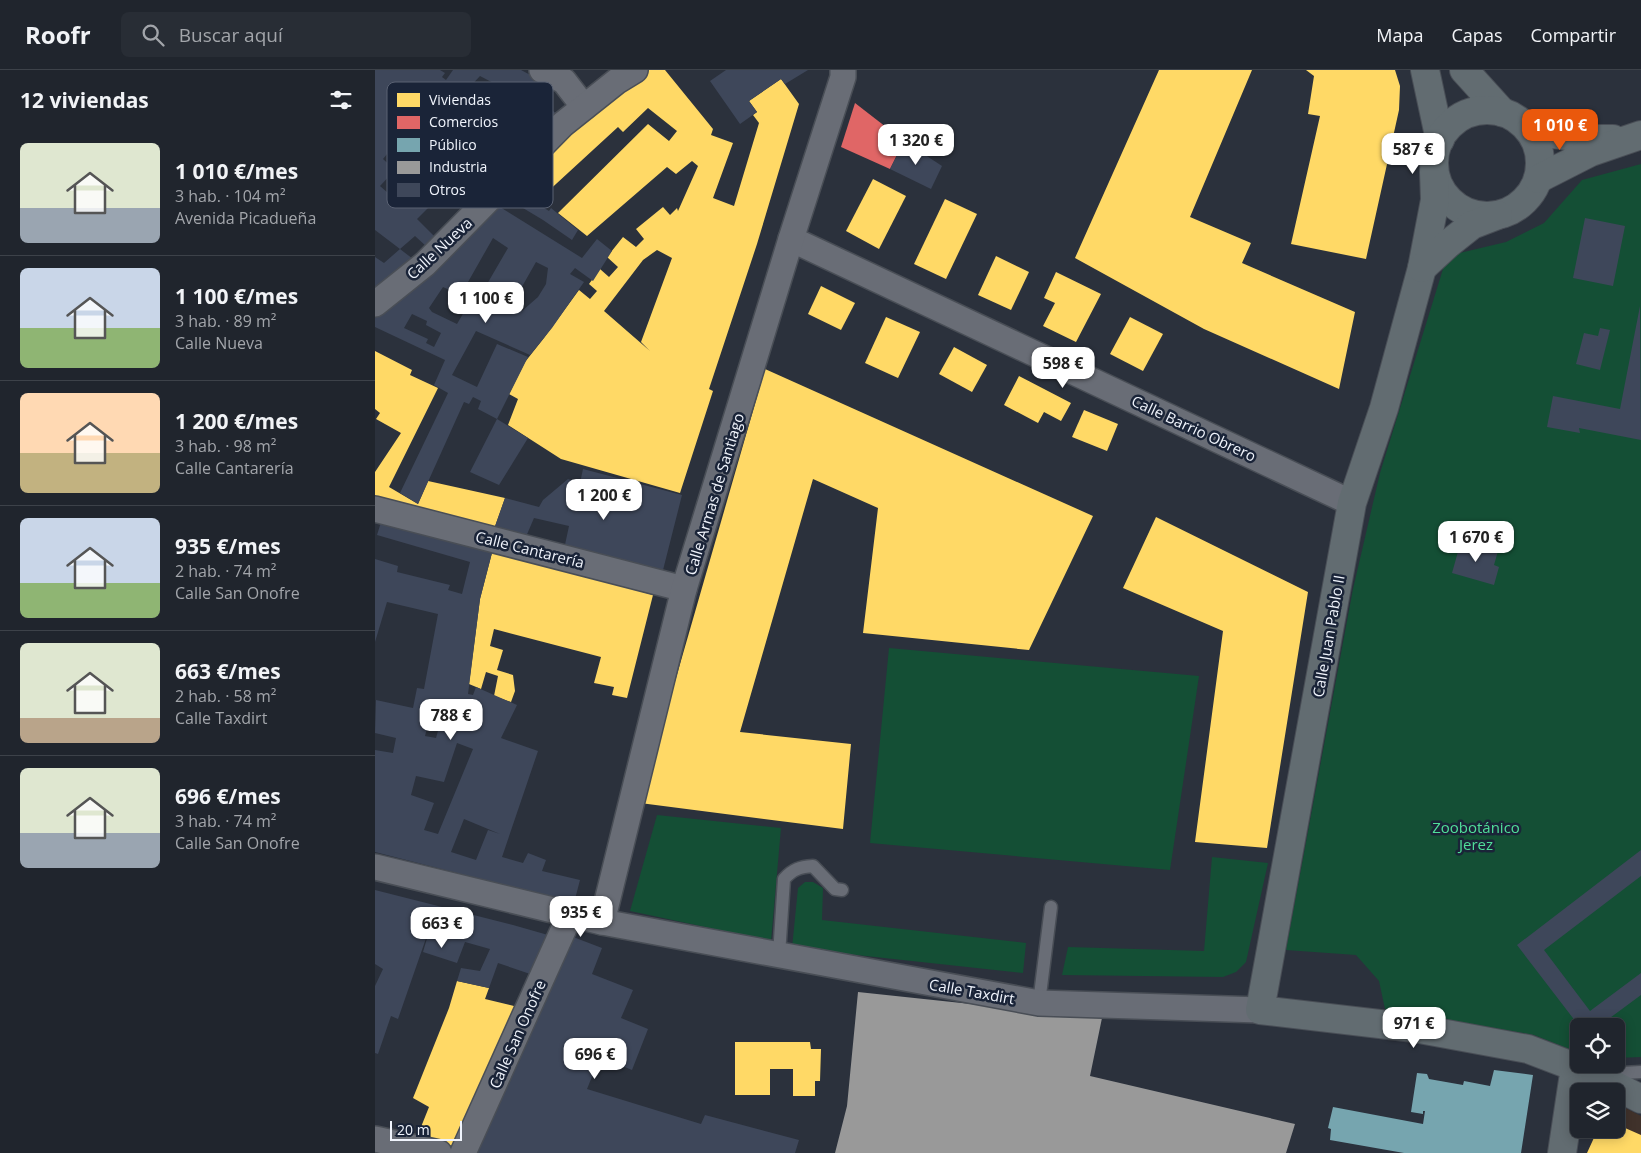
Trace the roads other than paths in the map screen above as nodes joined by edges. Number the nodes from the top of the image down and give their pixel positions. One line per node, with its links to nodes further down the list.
1 (542, 70): 6 (street)
2 (635, 70): 6 (street, Calle Nueva)
3 (843, 70): 16 (street, Calle Armas de Santiago)
4 (1425, 70): 11 (main road)
5 (1464, 70): 7 (main road)
6 (584, 108): 9 (street, Calle Nueva)
7 (1502, 112): 8 (main road); 11 (main road)
8 (1530, 131): 10 (main road); 13 (main road)
9 (553, 134)
10 (1633, 137): 13 (main road)
11 (1440, 140): 12 (main road)
12 (1434, 172): 15 (main road); 17 (main road, Calle Juan Pablo II)
13 (1538, 179): 15 (main road)
14 (480, 208): 18 (street, Calle Nueva)
15 (1500, 214): 17 (main road)
16 (791, 239): 19 (street, Calle Barrio Obrero); 21 (street, Calle Armas de Santiago)
17 (1423, 268): 19 (main road, Calle Juan Pablo II)
18 (375, 304)
19 (1352, 503): 29 (main road, Calle Juan Pablo II)
20 (375, 509): 21 (street, Calle Cantarería)
21 (685, 589): 26 (street, Calle Armas de Santiago)
22 (375, 867): 25 (street, Calle Taxdirt)
23 (842, 890): 27 (lane)
24 (1051, 907): 28 (lane)
25 (570, 915): 26 (street, Calle Taxdirt); 38 (street, Calle San Onofre)
26 (602, 922): 27 (street, Calle Taxdirt)
27 (779, 955): 28 (street, Calle Taxdirt)
28 (1039, 1003): 29 (street, Calle Taxdirt)
29 (1260, 1010): 30 (main road, Calle Taxdirt)
30 (1570, 1066)
31 (1625, 1072): 32 (lane)
32 (1641, 1072)
33 (1582, 1073): 39 (main road)
34 (1587, 1073): 35 (main road, Calle Taxdirt)
35 (1641, 1099)
36 (375, 1139): 37 (street)
37 (439, 1153)
38 (463, 1153)
39 (1562, 1153)

